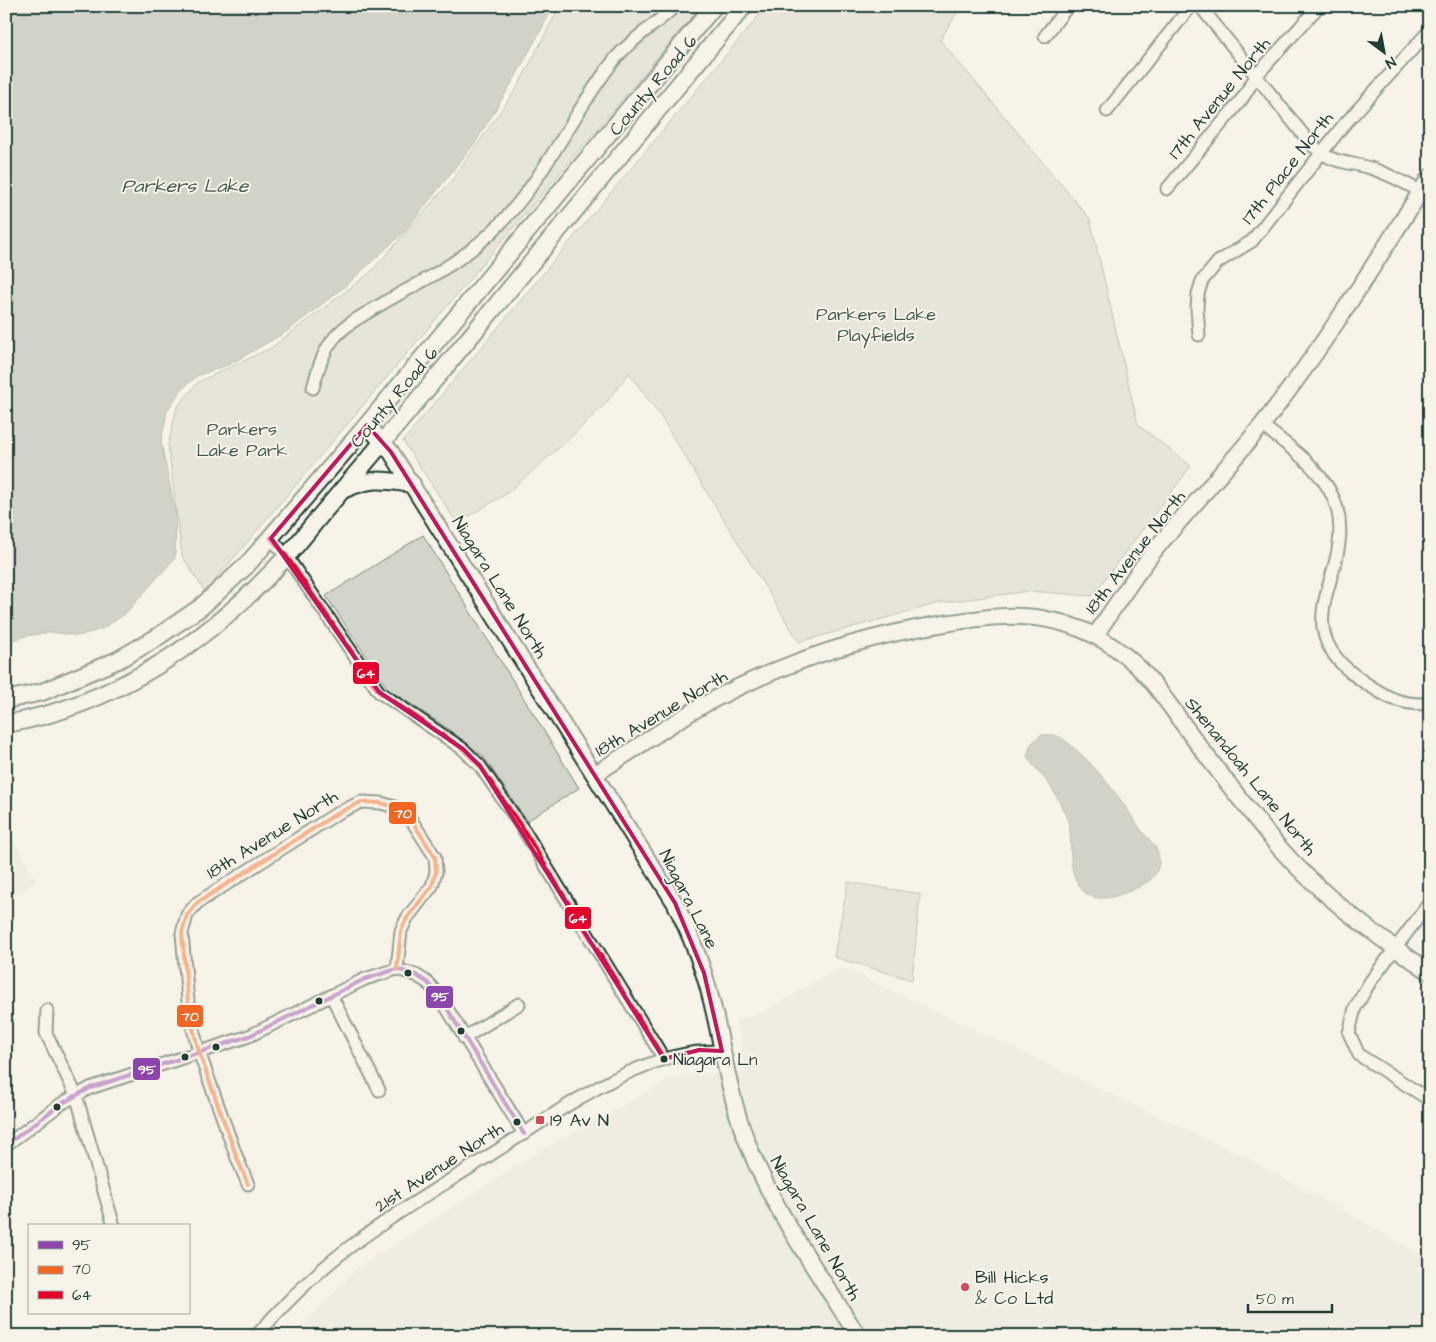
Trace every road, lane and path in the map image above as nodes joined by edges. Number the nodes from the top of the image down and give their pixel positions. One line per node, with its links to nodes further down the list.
1 (675, 6): 17 (street)
2 (714, 6): 18 (main road, County Road 6)
3 (744, 6): 20 (main road, County Road 6)
4 (1068, 6): 9 (street)
5 (1191, 6): 11 (street)
6 (1200, 6): 10 (street)
7 (1320, 6): 10 (street, 17th Avenue North)
8 (1430, 30): 12 (street, 17th Place North)
9 (1045, 36)
10 (1256, 76): 12 (street); 14 (street, 17th Avenue North)
11 (1107, 111)
12 (1321, 154): 15 (street); 16 (street, 17th Place North)
13 (1430, 177): 15 (street, 18th Avenue North)
14 (1167, 190)
15 (1425, 194): 19 (street, 18th Avenue North)
16 (1199, 334)
17 (313, 388)
18 (367, 425): 20 (street, Niagara Lane North); 23 (main road, County Road 6)
19 (1262, 425): 25 (street, 18th Avenue North); 27 (street)
20 (383, 442): 21 (street, Niagara Lane North); 22 (main road, County Road 6)
21 (412, 484): 22 (main road); 29 (street, Niagara Lane North)
22 (343, 490): 24 (main road, County Road 6)
23 (271, 538): 24 (street); 26 (main road, County Road 6)
24 (287, 557): 28 (main road, County Road 6); 40 (street)
25 (1095, 636): 29 (street, 18th Avenue North); 31 (street, Shenandoah Lane North)
26 (6, 700)
27 (1430, 704)
28 (6, 724)
29 (595, 774): 38 (street, Niagara Lane)
30 (1430, 902): 31 (street)
31 (1395, 949): 33 (street, Shenandoah Lane North); 43 (street)
32 (398, 969): 34 (street); 37 (street); 39 (street, 18th Avenue North)
33 (1430, 972)
34 (332, 997): 39 (street); 41 (street)
35 (519, 1004): 37 (street)
36 (47, 1010): 42 (street)
37 (464, 1038): 44 (street)
38 (722, 1051): 40 (street, 21st Avenue North); 49 (street, Niagara Lane North)
39 (199, 1052): 42 (street); 46 (street, 18th Avenue North)
40 (664, 1059): 44 (street, 21st Avenue North)
41 (378, 1090)
42 (76, 1095): 45 (street); 47 (street)
43 (1430, 1100)
44 (524, 1134): 48 (street, 21st Avenue North)
45 (6, 1145)
46 (248, 1184)
47 (113, 1224)
48 (256, 1336)
49 (858, 1336)

